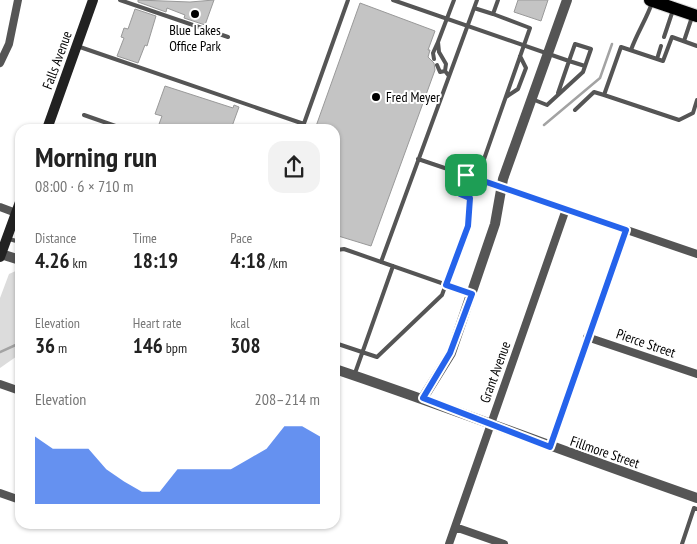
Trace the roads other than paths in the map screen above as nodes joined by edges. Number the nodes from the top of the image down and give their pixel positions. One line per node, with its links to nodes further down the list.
1 (18, 0): 33 (street)
2 (93, 0): 23 (main road, Falls Avenue)
3 (120, 0): 18 (lane)
4 (348, 0): 48 (lane)
5 (393, 0): 15 (lane)
6 (454, 0): 15 (lane)
7 (477, 0): 11 (lane)
8 (498, 0): 13 (lane)
9 (567, 0): 28 (street)
10 (651, 1): 12 (main road); 27 (lane)
11 (474, 8): 13 (lane); 16 (lane)
12 (674, 8): 14 (main road); 17 (lane)
13 (493, 14): 24 (lane)
14 (695, 15): 21 (lane)
15 (447, 19): 16 (lane); 22 (lane)
16 (467, 26): 24 (lane); 37 (lane)
17 (667, 28): 19 (lane); 20 (lane)
18 (228, 37)
19 (664, 37)
20 (672, 37): 21 (lane); 31 (lane)
21 (684, 41): 26 (lane)
22 (438, 42): 30 (lane); 36 (lane)
23 (77, 46): 45 (main road, Falls Avenue); 47 (lane)
24 (524, 46): 28 (lane); 29 (lane)
25 (661, 46): 31 (lane)
26 (697, 46)
27 (632, 50): 31 (lane); 38 (lane)
28 (549, 54): 32 (lane); 41 (street)
29 (520, 56): 40 (lane); 40 (lane)
30 (434, 59)
31 (657, 59)
32 (569, 61): 35 (lane); 35 (lane); 39 (lane)
33 (0, 63)
34 (437, 65): 36 (lane)
35 (585, 66): 39 (lane)
36 (445, 71): 37 (lane)
37 (449, 76): 49 (lane)
38 (604, 95): 42 (lane); 43 (lane)
39 (558, 96): 41 (lane)
40 (506, 97): 50 (lane)
41 (531, 98): 51 (street)
42 (697, 100)
43 (575, 110)
44 (84, 115): 46 (lane)
45 (49, 124)
46 (110, 124)
47 (295, 124)
48 (304, 124)
49 (418, 159): 50 (lane); 63 (lane)
50 (466, 175): 51 (lane); 65 (lane)
51 (501, 187): 53 (street); 66 (street)
52 (0, 207): 54 (street)
53 (566, 209): 56 (street); 76 (street, Grant Avenue)
54 (15, 212)
55 (15, 215): 57 (main road)
56 (626, 230): 60 (street); 67 (lane)
57 (7, 238): 58 (lane); 61 (main road)
58 (15, 240)
59 (340, 250): 63 (lane)
60 (697, 254)
61 (1, 255): 62 (street)
62 (15, 259)
63 (380, 262): 64 (lane)
64 (392, 266): 65 (lane); 69 (lane)
65 (446, 285): 66 (lane); 69 (lane)
66 (472, 294): 75 (street)
67 (587, 337): 71 (street, Pierce Street); 77 (lane)
68 (340, 345): 69 (lane)
69 (362, 352): 72 (lane)
70 (340, 371): 72 (street, Fillmore Street)
71 (697, 374)
72 (354, 376): 75 (street, Fillmore Street)
73 (0, 384): 74 (street)
74 (15, 389)
75 (423, 398): 76 (street, Fillmore Street)
76 (490, 424): 77 (street, Fillmore Street); 82 (street, Grant Avenue)
77 (550, 447): 80 (street, Fillmore Street)
78 (0, 494): 79 (street)
79 (15, 498)
80 (697, 498)
81 (697, 509): 85 (lane)
82 (455, 527): 83 (street, Grant Avenue); 84 (street)
83 (449, 544)
84 (504, 544)
85 (682, 544)

